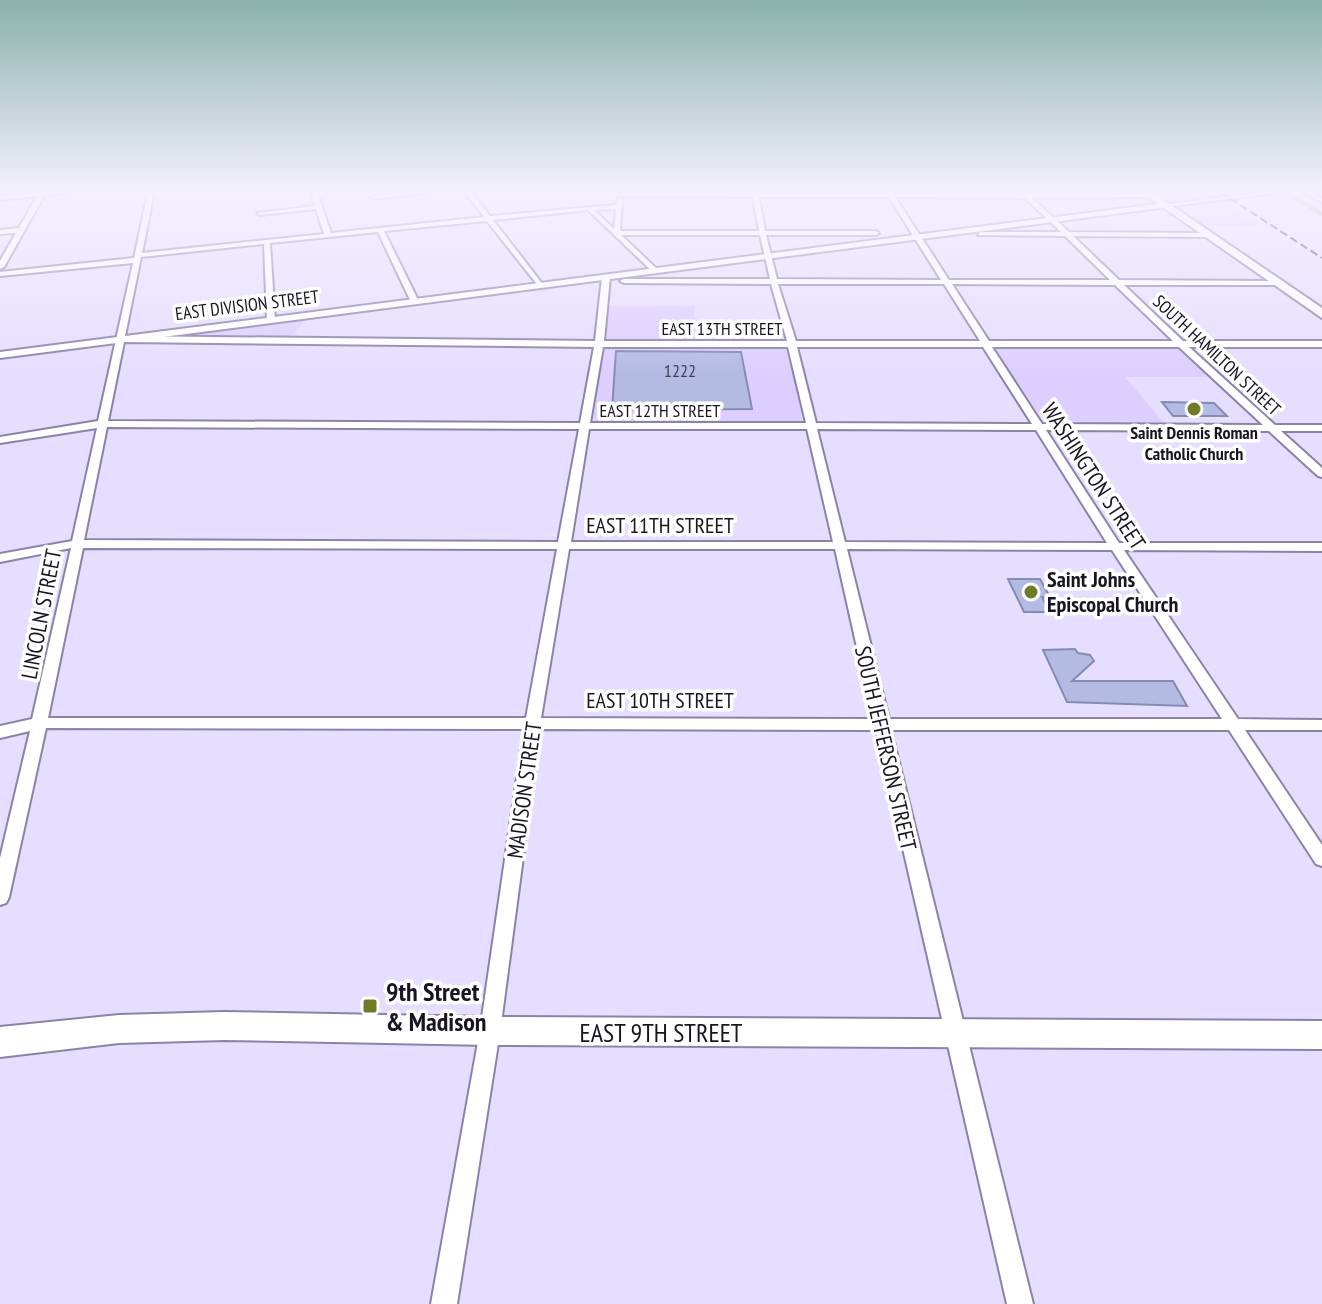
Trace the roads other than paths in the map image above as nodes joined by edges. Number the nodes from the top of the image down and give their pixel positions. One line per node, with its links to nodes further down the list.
1 (138, 253): 12 (street, LINCOLN STREET)
2 (171, 253): 12 (street)
3 (268, 253): 25 (street)
4 (391, 253): 23 (street)
5 (515, 253): 22 (street)
6 (636, 253): 14 (street)
7 (766, 253): 13 (street, SOUTH JEFFERSON STREET)
8 (798, 253): 13 (street, EAST DIVISION STREET)
9 (928, 253): 19 (street, WASHINGTON STREET)
10 (1086, 253): 20 (street, SOUTH HAMILTON STREET)
11 (1234, 253): 21 (main road)
12 (137, 257): 15 (street); 26 (street, LINCOLN STREET)
13 (767, 257): 14 (street, EAST DIVISION STREET); 18 (street, SOUTH JEFFERSON STREET)
14 (654, 271): 16 (street, EAST DIVISION STREET)
15 (0, 274)
16 (606, 277): 22 (street, EAST DIVISION STREET); 27 (street, MADISON STREET)
17 (624, 281): 18 (street)
18 (774, 281): 19 (street); 28 (street, SOUTH JEFFERSON STREET)
19 (945, 281): 20 (street); 29 (street, WASHINGTON STREET)
20 (1116, 282): 21 (street); 30 (street, SOUTH HAMILTON STREET)
21 (1277, 283): 24 (main road)
22 (540, 286): 23 (street, EAST DIVISION STREET)
23 (415, 302): 25 (street, EAST DIVISION STREET)
24 (1322, 314)
25 (271, 320): 26 (street, EAST DIVISION STREET)
26 (122, 339): 27 (street, EAST 13TH STREET); 32 (street, EAST DIVISION STREET); 33 (street, LINCOLN STREET)
27 (599, 344): 28 (street, EAST 13TH STREET); 35 (street, MADISON STREET)
28 (792, 344): 29 (street, EAST 13TH STREET); 34 (street, SOUTH JEFFERSON STREET)
29 (986, 344): 30 (street, EAST 13TH STREET); 36 (street, WASHINGTON STREET)
30 (1181, 344): 31 (street, EAST 13TH STREET); 37 (street, SOUTH HAMILTON STREET)
31 (1322, 344)
32 (0, 355)
33 (101, 424): 35 (street, EAST 12TH STREET); 39 (street, EAST 12TH STREET); 41 (street, LINCOLN STREET)
34 (810, 425): 35 (street, EAST 12TH STREET); 36 (street, EAST 12TH STREET); 43 (street, SOUTH JEFFERSON STREET)
35 (585, 426): 42 (street, MADISON STREET)
36 (1039, 427): 37 (street, EAST 12TH STREET); 44 (street, WASHINGTON STREET)
37 (1271, 428): 38 (street, EAST 12TH STREET); 40 (street, SOUTH HAMILTON STREET)
38 (1322, 428)
39 (0, 440)
40 (1322, 474)
41 (75, 544): 42 (street, EAST 11TH STREET); 46 (street, EAST 11TH STREET); 49 (street, LINCOLN STREET)
42 (562, 545): 43 (street, EAST 11TH STREET); 47 (street, MADISON STREET)
43 (839, 545): 44 (street, EAST 11TH STREET); 48 (street, SOUTH JEFFERSON STREET)
44 (1115, 546): 45 (street, EAST 11TH STREET); 50 (street, WASHINGTON STREET)
45 (1322, 547)
46 (0, 558)
47 (533, 722): 48 (street, EAST 10TH STREET); 49 (street, EAST 10TH STREET); 55 (street, MADISON STREET)
48 (880, 722): 50 (street, EAST 10TH STREET); 56 (street, SOUTH JEFFERSON STREET)
49 (40, 723): 52 (street, EAST 10TH STREET); 54 (street, LINCOLN STREET)
50 (1232, 724): 51 (street, EAST 10TH STREET); 53 (street, WASHINGTON STREET)
51 (1322, 725)
52 (0, 732)
53 (1322, 859)
54 (0, 897)
55 (490, 1031): 56 (main road, EAST 9TH STREET); 58 (main road, EAST 9TH STREET); 59 (street, MADISON STREET)
56 (953, 1033): 57 (main road, EAST 9TH STREET); 60 (street, SOUTH JEFFERSON STREET)
57 (1322, 1035)
58 (0, 1042)
59 (444, 1304)
60 (1020, 1304)

